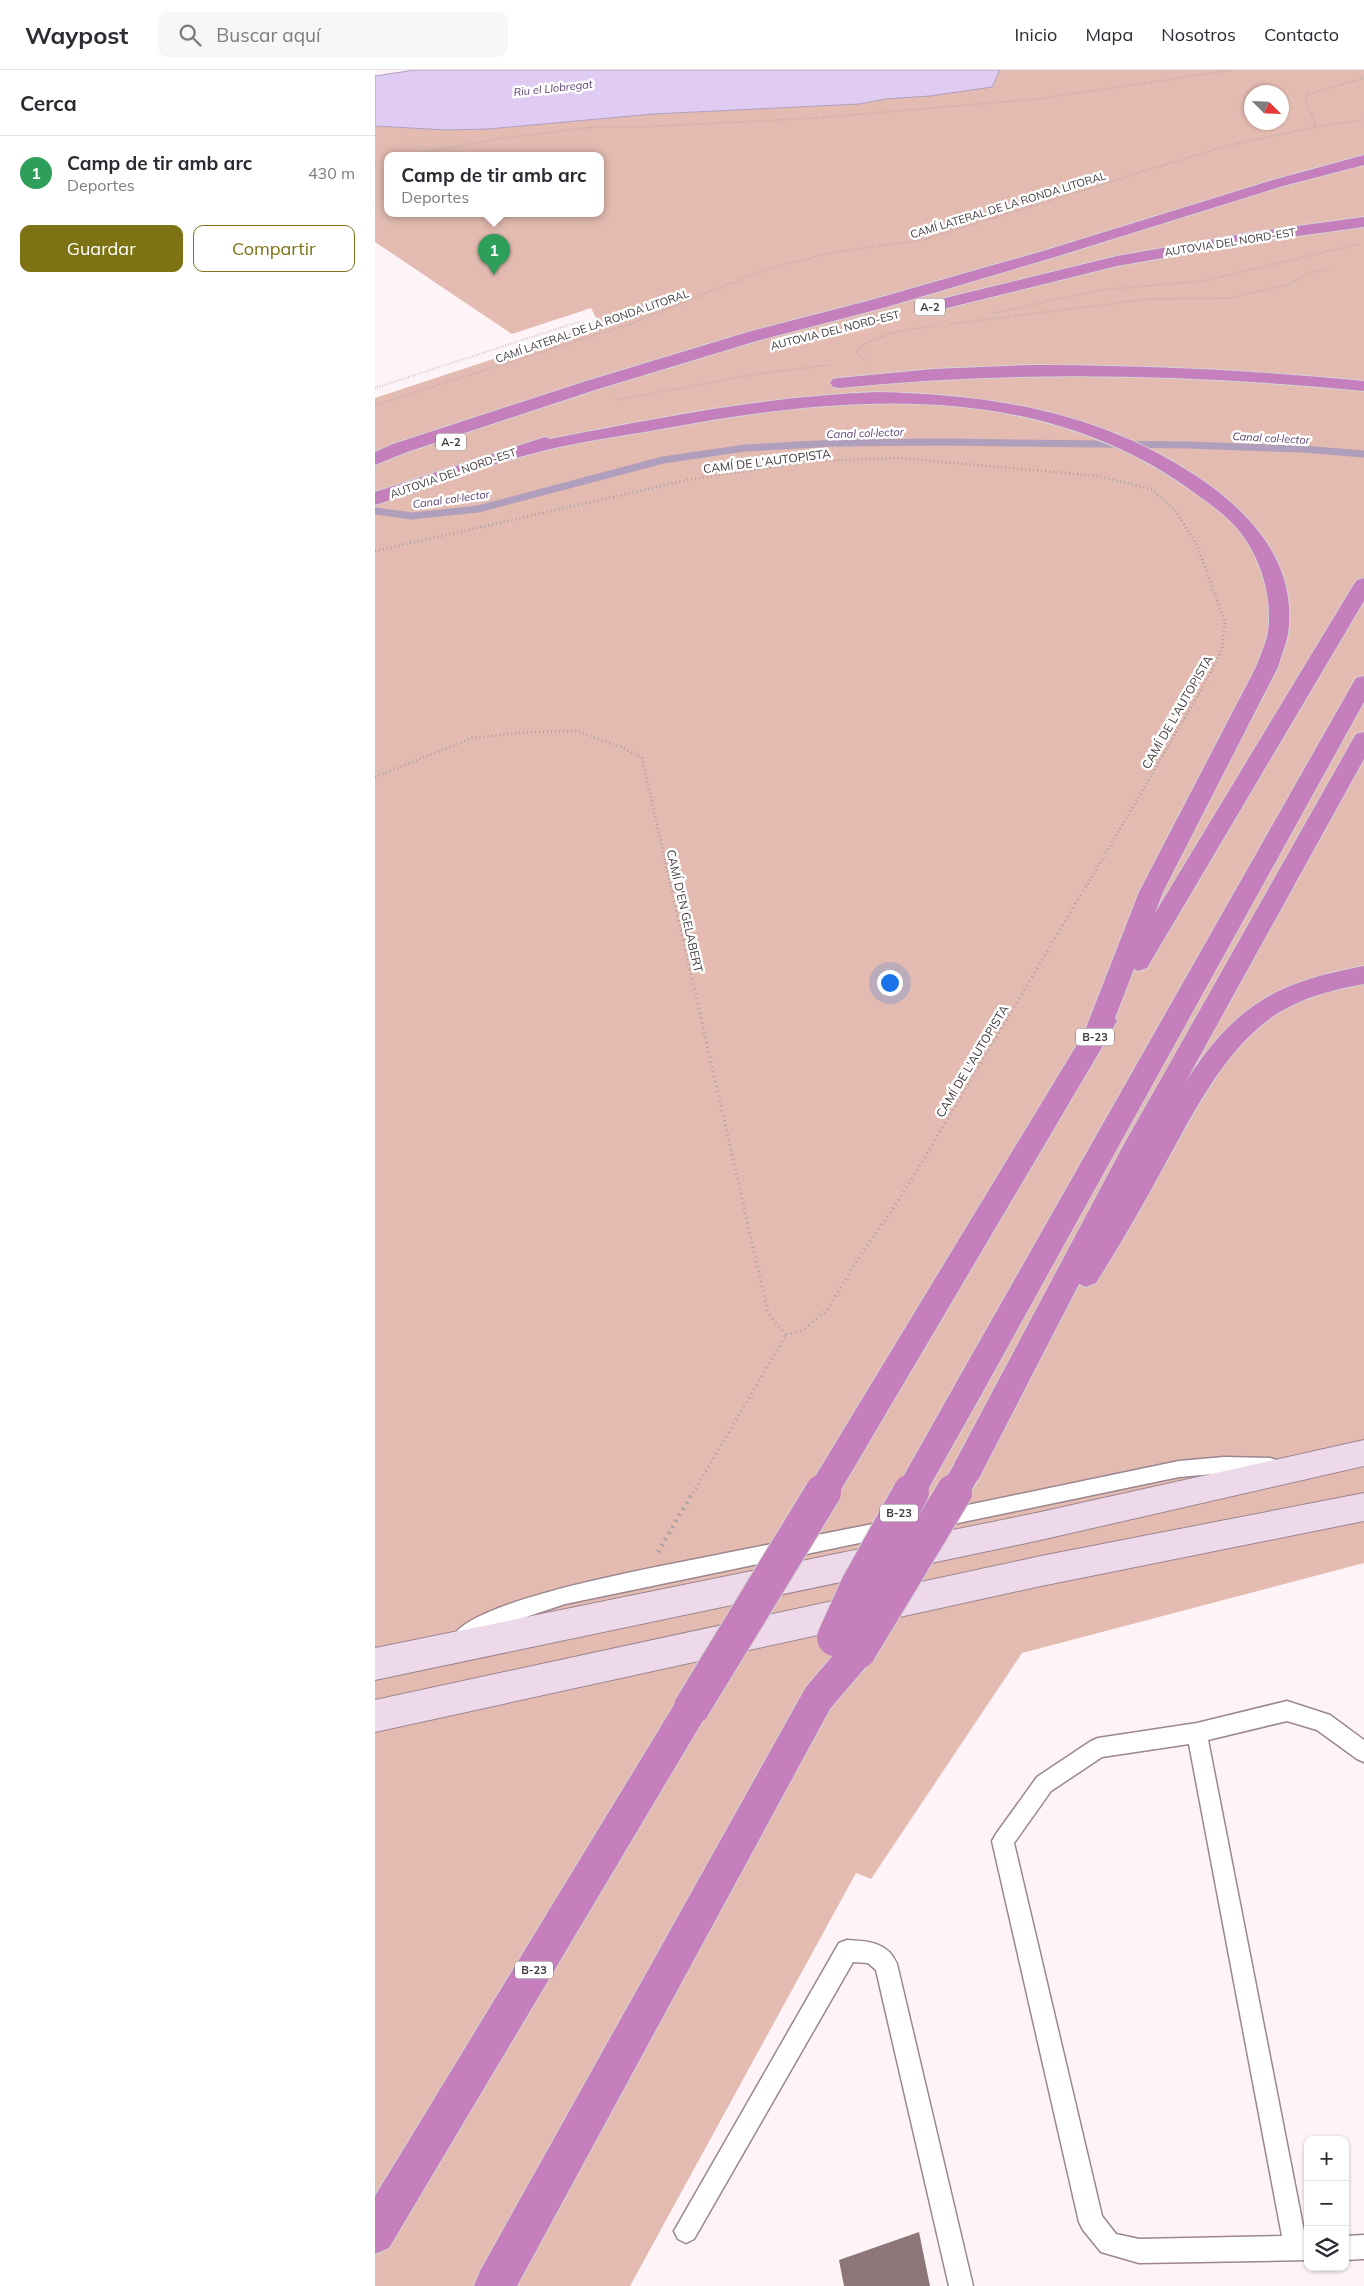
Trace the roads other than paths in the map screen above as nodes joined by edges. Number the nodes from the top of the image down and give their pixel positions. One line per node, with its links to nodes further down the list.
1 (1364, 160): 7 (highway)
2 (1364, 222): 3 (highway, AUTOVIA DEL NORD-EST / A-2)
3 (926, 308)
4 (907, 313): 7 (highway, AUTOVIA DEL NORD-EST / A-2)
5 (1364, 386): 6 (highway, AUTOVIA DEL NORD-EST / A-2)
6 (529, 448): 10 (highway, AUTOVIA DEL NORD-EST / A-2); 15 (highway)
7 (399, 454): 8 (highway); 9 (highway, AUTOVIA DEL NORD-EST / A-2)
8 (375, 459)
9 (375, 468)
10 (375, 500)
11 (1364, 584): 15 (highway, B-23)
12 (1364, 683): 20 (highway, B-23, bridge)
13 (1364, 739): 16 (highway)
14 (1364, 975): 16 (highway)
15 (1095, 1037): 27 (highway, B-23, bridge)
16 (1008, 1394): 20 (highway, bridge)
17 (1364, 1453): 18 (main road)
18 (1304, 1467): 21 (main road); 21 (lane)
19 (1364, 1507): 23 (main road)
20 (847, 1645): 31 (highway)
21 (441, 1650): 22 (main road)
22 (375, 1664)
23 (375, 1716)
24 (1197, 1733): 25 (lane); 29 (lane); 29 (lane)
25 (1364, 1752)
26 (686, 2231): 32 (lane)
27 (375, 2234)
28 (1364, 2247): 30 (lane)
29 (1302, 2248)
30 (1349, 2248)
31 (495, 2286)
32 (961, 2286)

